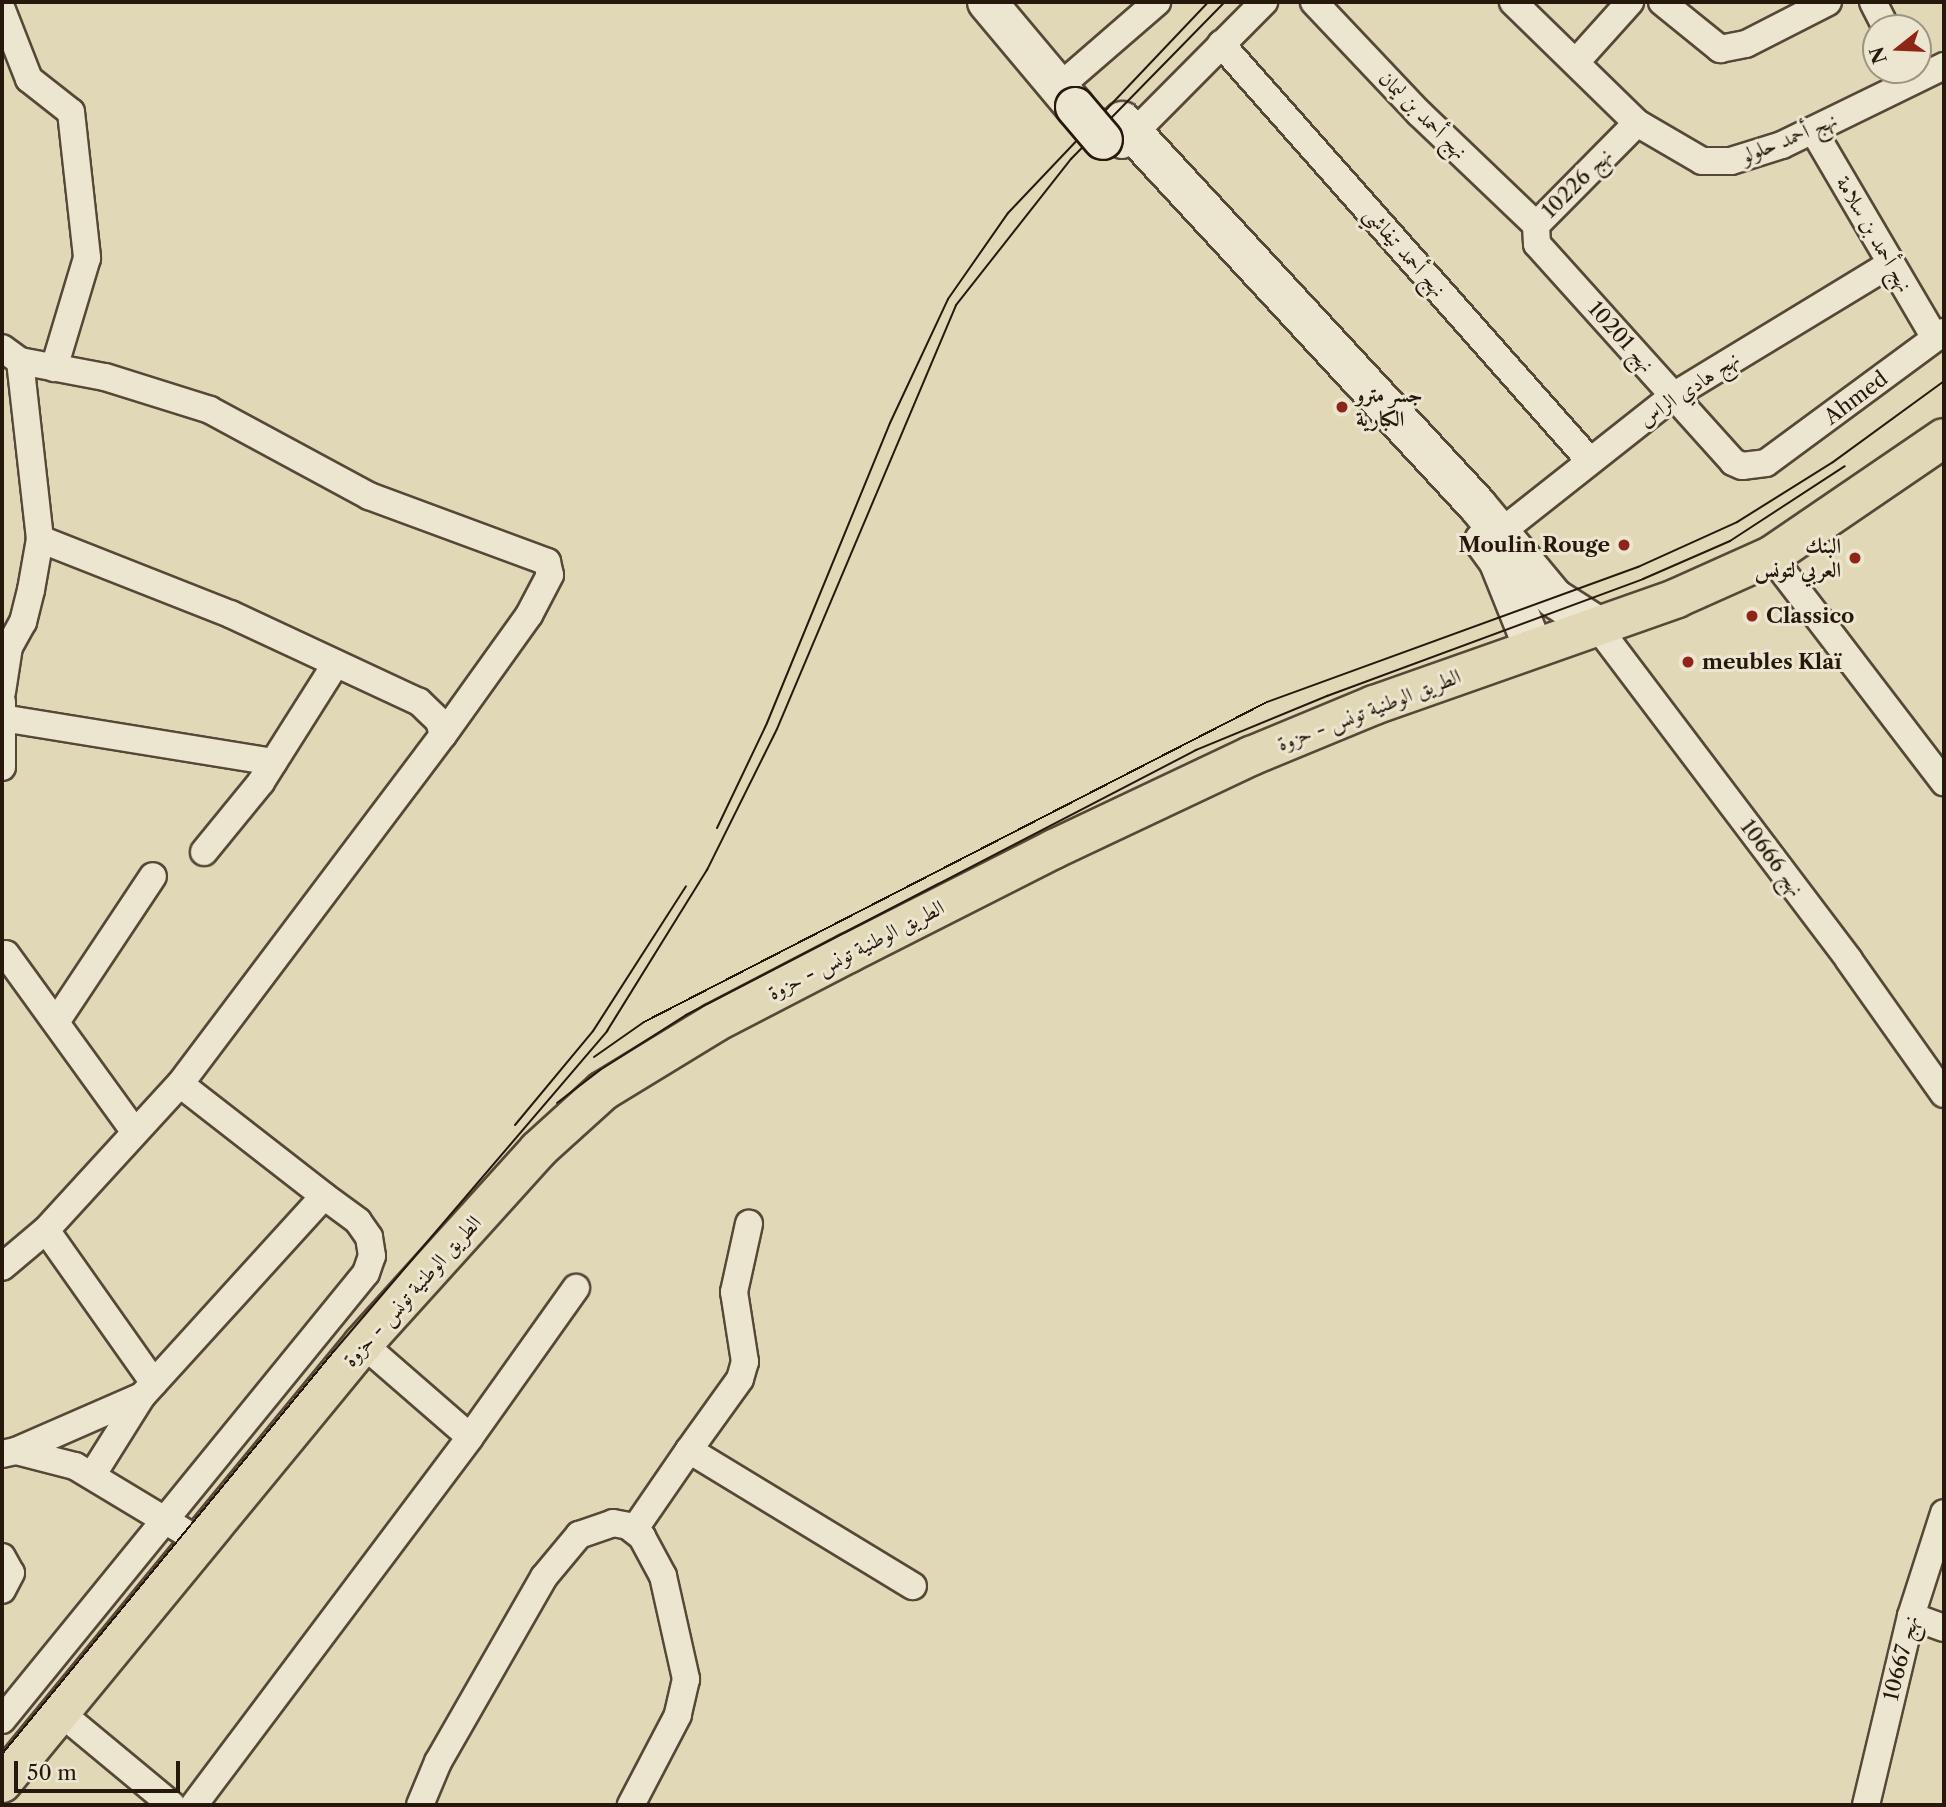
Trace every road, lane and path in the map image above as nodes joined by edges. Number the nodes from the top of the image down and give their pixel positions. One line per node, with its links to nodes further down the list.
1 (987, 2): 14 (main road)
2 (1019, 2): 14 (main road)
3 (1157, 2): 14 (street)
4 (1264, 2): 11 (street)
5 (1314, 2): 18 (street, نهج أحمد بن ليمان)
6 (1513, 2): 12 (street, نهج أحمد حلولو)
7 (1630, 2): 12 (street)
8 (1662, 2): 9 (street)
9 (1828, 2)
10 (2, 10): 23 (street)
11 (1221, 44): 17 (street); 26 (street, نهج أحمد تيفاشي)
12 (1576, 62): 15 (street, نهج أحمد حلولو)
13 (1896, 84): 16 (street, نهج أحمد حلولو)
14 (1077, 88): 17 (main road)
15 (1637, 123): 16 (street, نهج أحمد حلولو); 18 (street, نهج 10226)
16 (1813, 130): 19 (street, نهج أحمد بن سلامة)
17 (1118, 137): 28 (main road); 33 (main road)
18 (1536, 225): 20 (street, نهج 10226)
19 (1889, 264): 21 (street, نهج أحمد بن سلامة); 24 (street, نهج هادي الراس)
20 (1570, 279): 24 (street, نهج 10201)
21 (1940, 335): 27 (street, Ahmed)
22 (11, 355): 23 (street); 29 (street)
23 (54, 368): 38 (street)
24 (1673, 396): 26 (street, نهج هادي الراس); 27 (street, نهج 10201)
25 (1940, 450): 30 (main road, الطريق الوطنية تونس - حزوة)
26 (1590, 461): 28 (street, نهج هادي الراس)
27 (1766, 463)
28 (1501, 532): 31 (main road)
29 (40, 539): 32 (street); 34 (street)
30 (1771, 556): 31 (main road, الطريق الوطنية تونس - حزوة); 41 (street)
31 (1596, 625): 33 (main road, الطريق الوطنية تونس - حزوة); 47 (street, نهج 10666)
32 (6, 647): 35 (street)
33 (1533, 647): 54 (main road, الطريق الوطنية تونس - حزوة)
34 (335, 666): 38 (street); 39 (street)
35 (2, 692)
36 (2, 698): 37 (street)
37 (2, 718): 39 (street); 40 (street)
38 (443, 736): 46 (street)
39 (274, 762): 42 (street)
40 (2, 767)
41 (1944, 782)
42 (204, 852)
43 (153, 876): 45 (street)
44 (6, 954): 45 (street)
45 (56, 1022): 48 (street)
46 (180, 1084): 48 (street); 49 (street)
47 (1944, 1094)
48 (134, 1131): 51 (street)
49 (324, 1196): 55 (street); 61 (street)
50 (749, 1224): 57 (street)
51 (46, 1230): 52 (street); 55 (street)
52 (2, 1267)
53 (576, 1288): 56 (street)
54 (363, 1344): 56 (street); 63 (main road, الطريق الوطنية تونس - حزوة)
55 (148, 1390): 58 (street); 59 (street)
56 (470, 1437): 73 (street)
57 (689, 1450): 62 (street); 65 (street)
58 (9, 1453): 59 (street)
59 (93, 1474): 61 (street)
60 (1944, 1513): 67 (street, نهج 10667)
61 (166, 1518): 63 (street); 70 (street)
62 (634, 1530): 74 (street); 75 (street)
63 (201, 1542): 69 (main road, الطريق الوطنية تونس - حزوة)
64 (2, 1557): 66 (street)
65 (913, 1586)
66 (2, 1590)
67 (1911, 1616): 68 (street); 76 (street, نهج 10667)
68 (1944, 1628)
69 (61, 1713): 71 (main road, الطريق الوطنية تونس - حزوة); 72 (street)
70 (2, 1720)
71 (2, 1783)
72 (172, 1805)
73 (194, 1805)
74 (420, 1805)
75 (631, 1805)
76 (1866, 1805)

